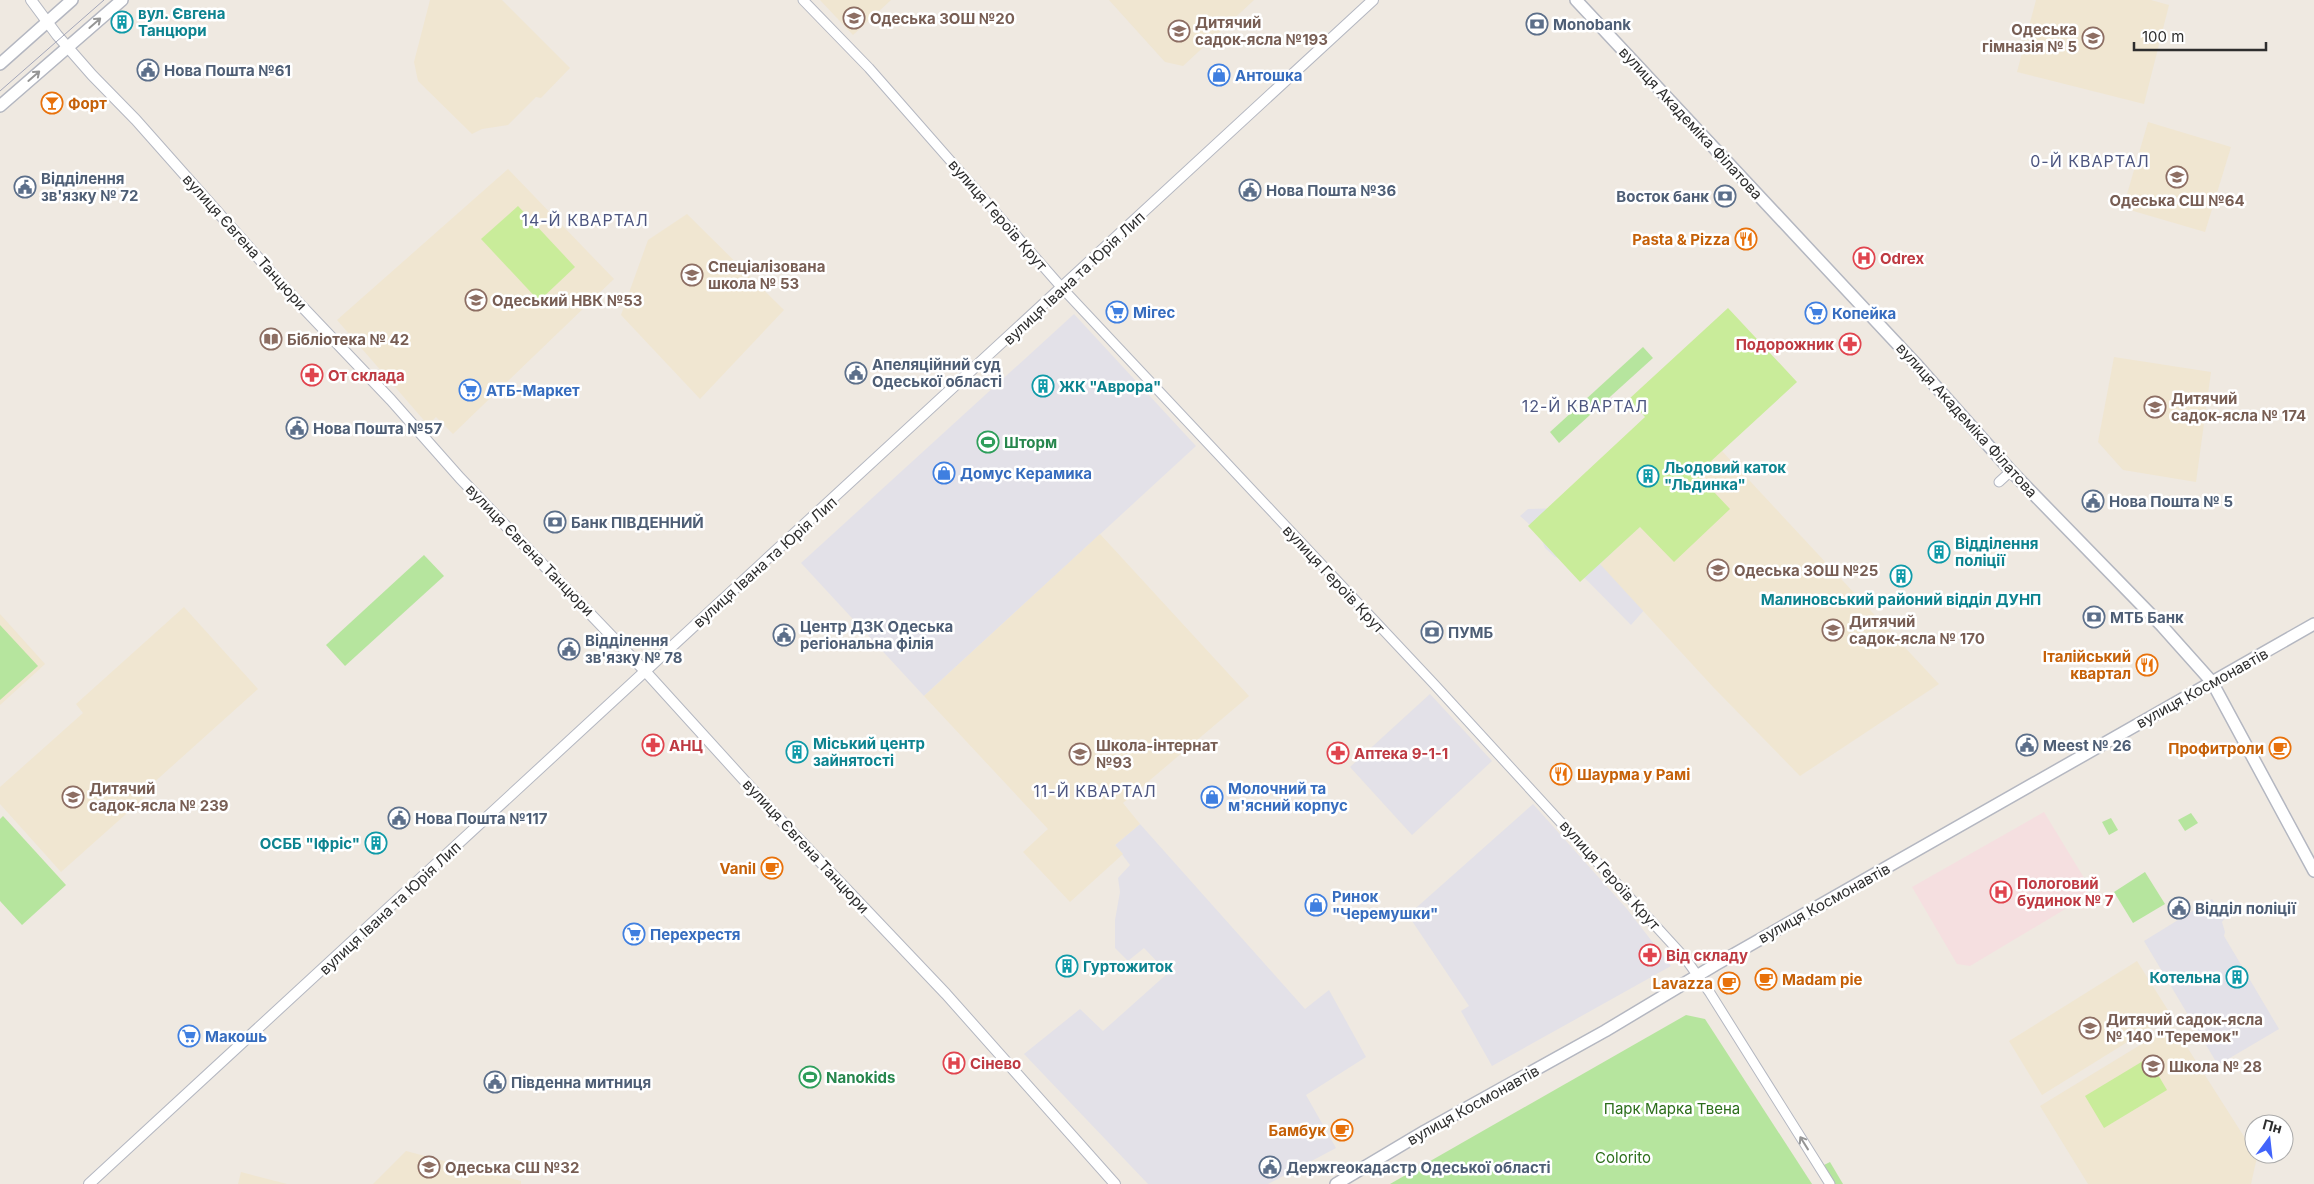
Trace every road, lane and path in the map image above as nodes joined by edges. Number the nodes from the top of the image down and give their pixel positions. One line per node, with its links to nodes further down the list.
1 (31, 0): 7 (street, вулиця Євгена Танцюри)
2 (72, 0): 7 (main road)
3 (122, 0): 8 (main road, one-way to 3)
4 (804, 0): 11 (street, вулиця Героїв Крут)
5 (1373, 0): 11 (street, вулиця Івана та Юрія Лип)
6 (1576, 0): 12 (main road, вулиця Академіка Філатова)
7 (47, 22): 8 (street, вулиця Євгена Танцюри); 9 (main road)
8 (67, 47): 10 (main road, one-way to 8); 15 (street, вулиця Євгена Танцюри)
9 (0, 64)
10 (0, 106)
11 (1063, 289): 15 (street, вулиця Івана та Юрія Лип); 18 (street, вулиця Героїв Крут)
12 (2011, 471): 13 (street); 16 (main road, вулиця Академіка Філатова)
13 (1999, 482)
14 (2314, 624): 16 (main road, вулиця Космонавтів)
15 (645, 671): 19 (street, вулиця Івана та Юрія Лип); 20 (street, вулиця Євгена Танцюри)
16 (2212, 682): 17 (main road, вулиця Академіка Філатова); 18 (main road, вулиця Космонавтів)
17 (2314, 871)
18 (1698, 975): 21 (main road, вулиця Космонавтів); 22 (street, вулиця Героїв Крут, one-way to 18)
19 (89, 1184)
20 (1116, 1184)
21 (1336, 1184)
22 (1830, 1184)

